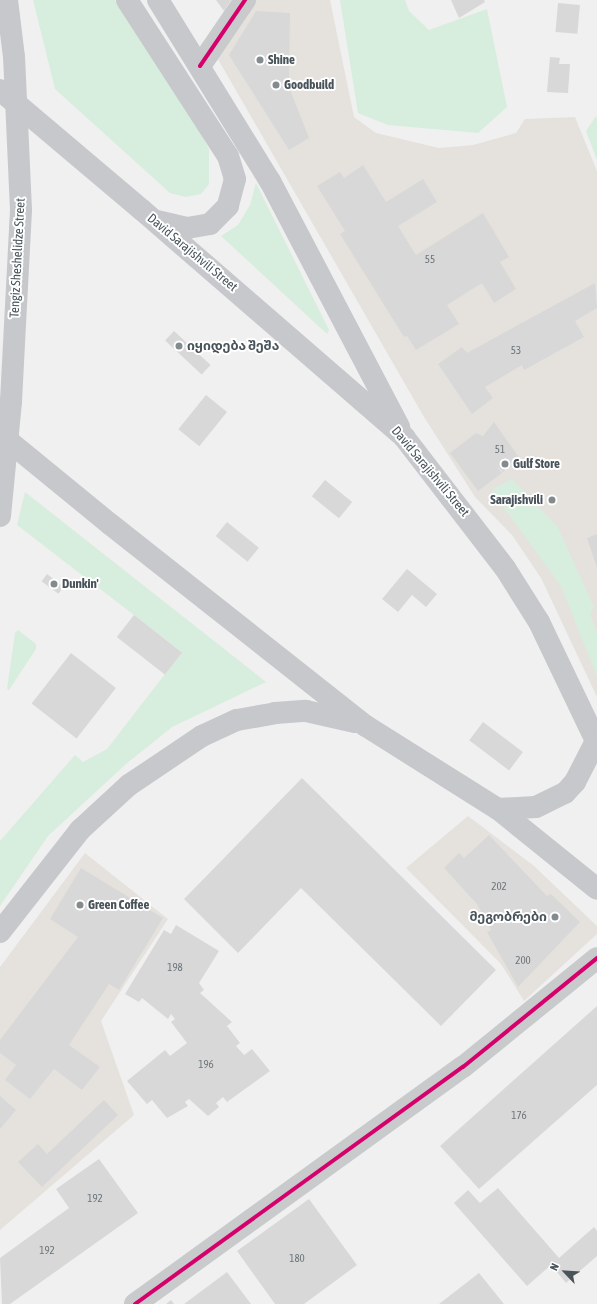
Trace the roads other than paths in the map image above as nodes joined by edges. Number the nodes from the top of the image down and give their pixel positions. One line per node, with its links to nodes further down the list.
1 (7, 0): 10 (main road, Tengiz Sheshelidze Street)
2 (127, 0): 7 (main road)
3 (158, 0): 5 (main road)
4 (245, 0): 5 (street)
5 (200, 66): 9 (main road)
6 (0, 90): 7 (main road, David Sarajishvili Street, bridge)
7 (146, 215): 9 (main road, David Sarajishvili Street)
8 (0, 434): 11 (main road, bridge)
9 (404, 437): 12 (main road, David Sarajishvili Street)
10 (0, 516)
11 (366, 726): 13 (main road); 15 (main road)
12 (597, 742): 13 (main road)
13 (498, 809): 14 (main road)
14 (597, 889)
15 (0, 932)
16 (597, 958): 17 (street)
17 (135, 1304)

